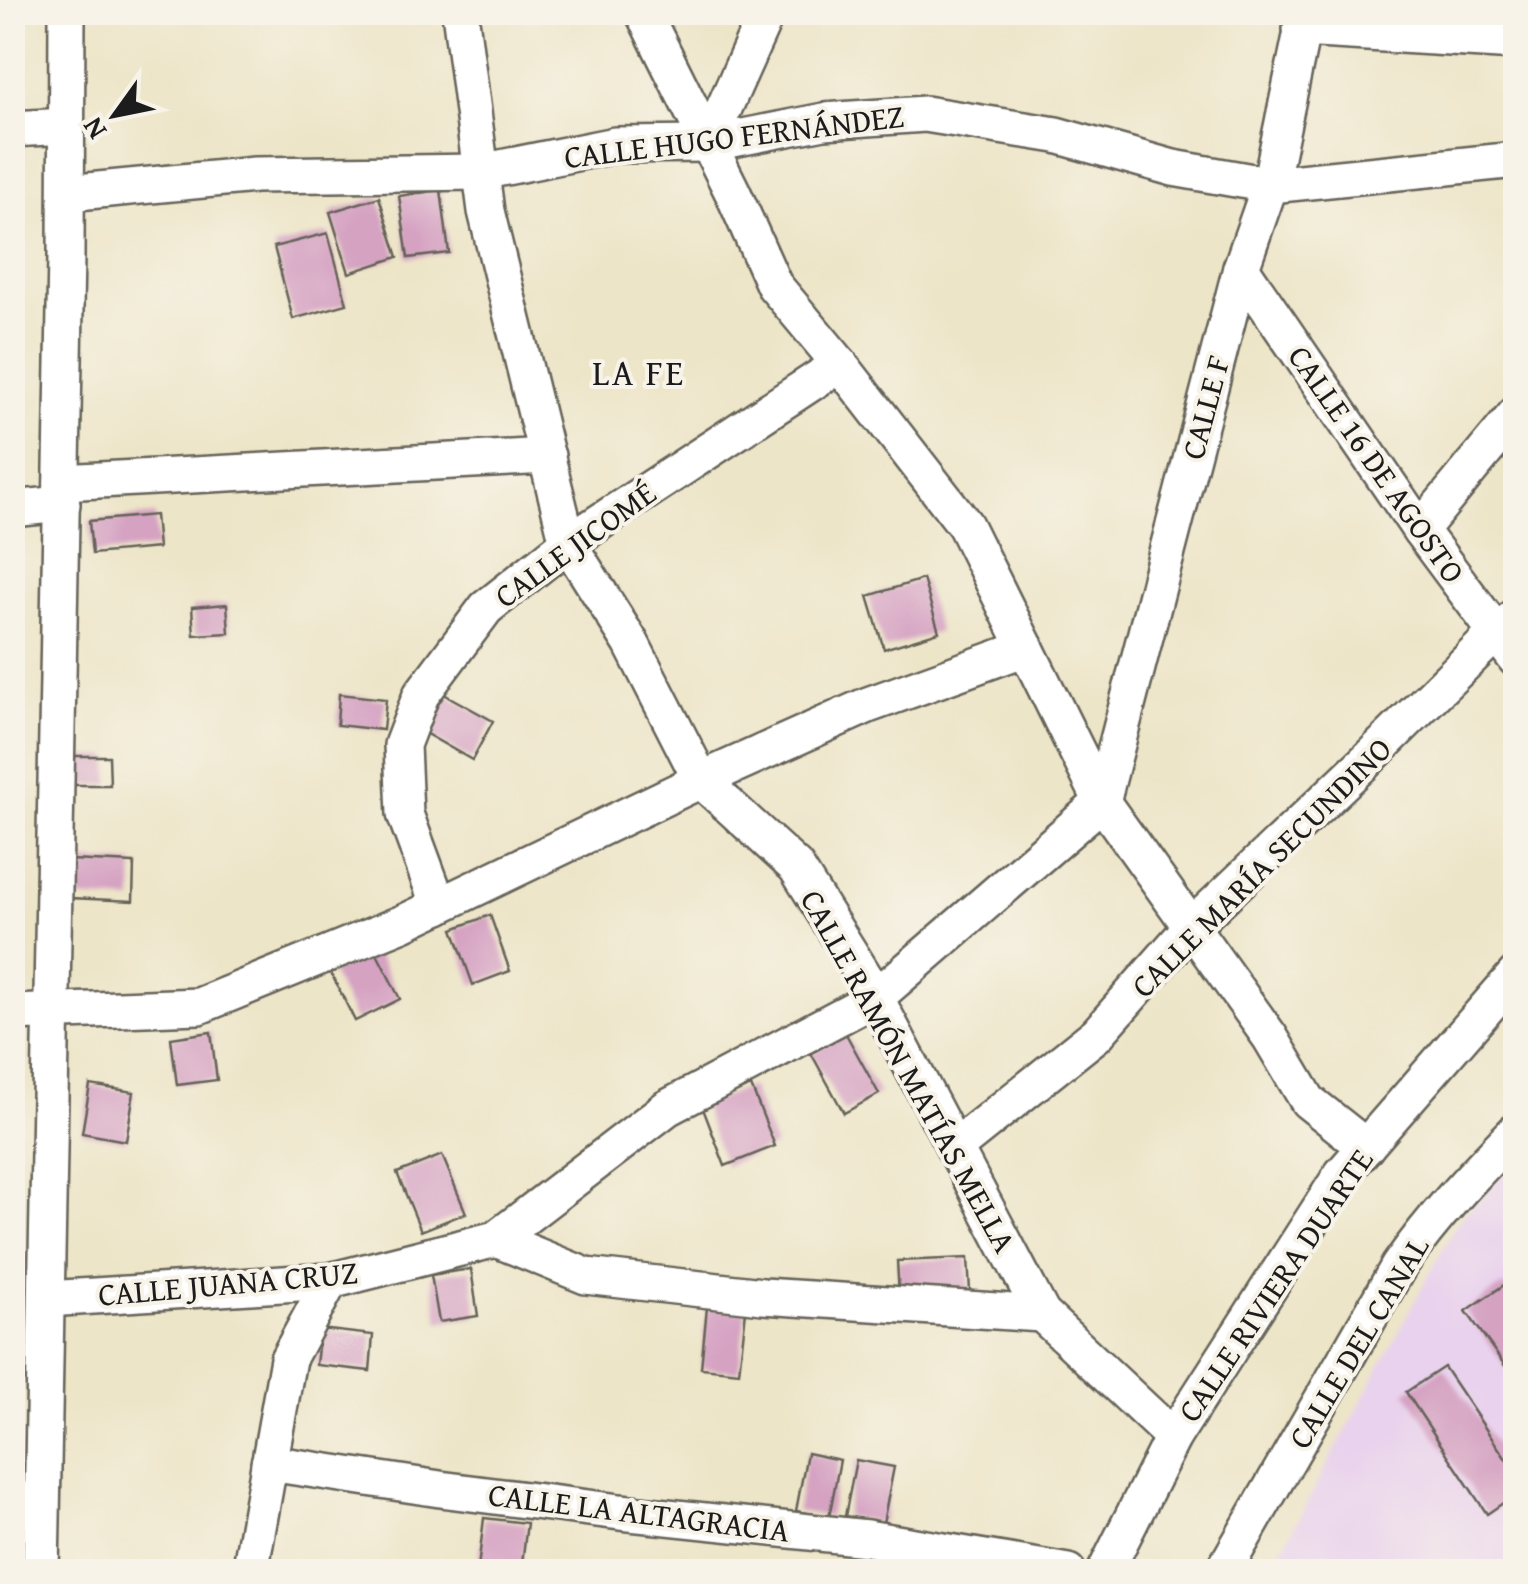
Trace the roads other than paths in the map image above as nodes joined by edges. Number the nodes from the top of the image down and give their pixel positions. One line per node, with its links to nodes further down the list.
1 (67, 12): 7 (street)
2 (460, 12): 11 (street, CALLE RAMÓN MATÍAS MELLA)
3 (643, 12): 9 (street)
4 (767, 12): 9 (street)
5 (1304, 21): 6 (street); 12 (street, CALLE F)
6 (1516, 42)
7 (66, 126): 8 (street); 13 (street)
8 (12, 130)
9 (708, 144): 11 (street, CALLE HUGO FERNÁNDEZ); 12 (street, CALLE HUGO FERNÁNDEZ); 15 (street)
10 (1516, 160): 12 (street, CALLE HUGO FERNÁNDEZ)
11 (481, 172): 13 (street, CALLE HUGO FERNÁNDEZ); 17 (street, CALLE RAMÓN MATÍAS MELLA)
12 (1270, 185): 14 (street, CALLE F)
13 (66, 193): 18 (street)
14 (1241, 268): 20 (street, CALLE 16 DE AGOSTO); 25 (street, CALLE F)
15 (840, 364): 21 (street, CALLE JICOMÉ); 23 (street)
16 (1516, 414): 20 (street)
17 (546, 456): 18 (street); 21 (street, CALLE RAMÓN MATÍAS MELLA)
18 (62, 493): 19 (street); 30 (street)
19 (12, 509)
20 (1420, 530): 22 (street, CALLE 16 DE AGOSTO)
21 (568, 543): 24 (street, CALLE RAMÓN MATÍAS MELLA); 26 (street, CALLE JICOMÉ)
22 (1509, 636): 27 (street, CALLE MARÍA SECUNDINO)
23 (1026, 648): 24 (street); 25 (street)
24 (701, 780): 26 (street); 29 (street, CALLE RAMÓN MATÍAS MELLA)
25 (1102, 802): 27 (street); 29 (street, CALLE JUANA CRUZ)
26 (440, 906): 30 (street)
27 (1191, 927): 33 (street); 34 (street, CALLE MARÍA SECUNDINO)
28 (1516, 974): 33 (street, CALLE RIVIERA DUARTE)
29 (875, 998): 34 (street, CALLE RAMÓN MATÍAS MELLA); 35 (street, CALLE JUANA CRUZ)
30 (52, 1012): 31 (street); 37 (street)
31 (12, 1013)
32 (1516, 1131): 46 (street, CALLE DEL CANAL)
33 (1366, 1147): 39 (street, CALLE RIVIERA DUARTE)
34 (954, 1148): 38 (street, CALLE RAMÓN MATÍAS MELLA)
35 (496, 1239): 36 (street, CALLE JUANA CRUZ); 38 (street)
36 (330, 1281): 37 (street, CALLE JUANA CRUZ); 41 (street)
37 (46, 1299): 40 (street)
38 (1042, 1314): 39 (street, CALLE RAMÓN MATÍAS MELLA)
39 (1173, 1438): 45 (street, CALLE RIVIERA DUARTE)
40 (28, 1440): 42 (street)
41 (269, 1463): 43 (street); 44 (street, CALLE LA ALTAGRACIA)
42 (41, 1572)
43 (250, 1572)
44 (1068, 1572)
45 (1105, 1572)
46 (1223, 1572)

